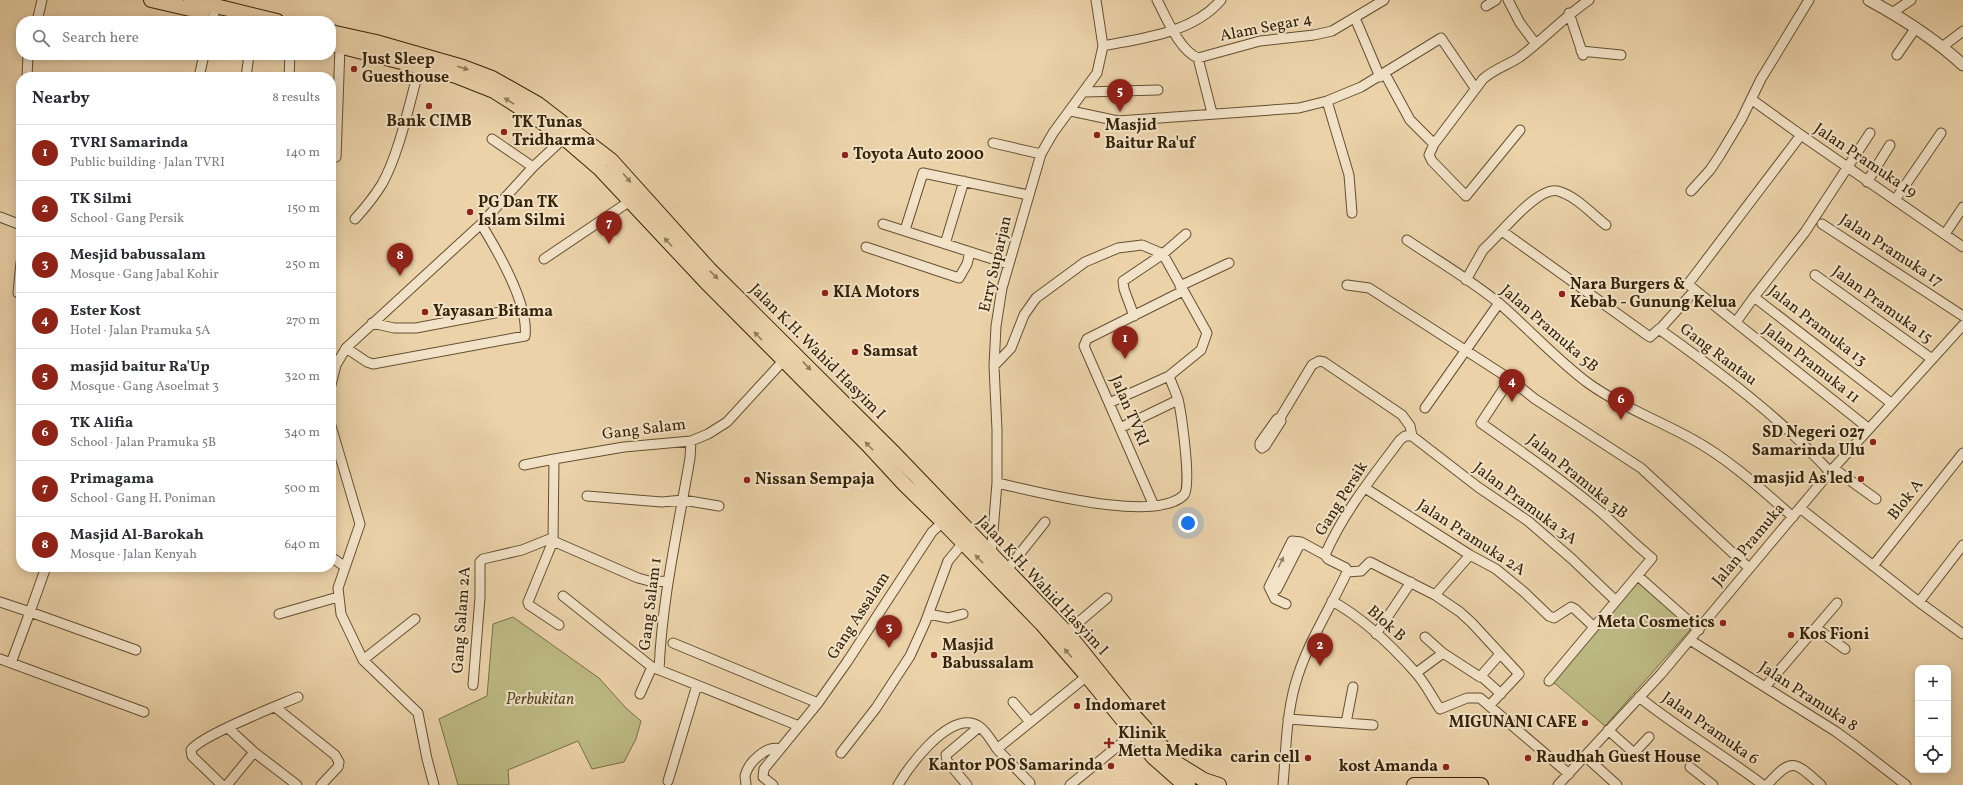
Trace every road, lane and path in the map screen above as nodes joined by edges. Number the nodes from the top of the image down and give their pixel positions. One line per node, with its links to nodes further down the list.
1 (42, 0): 17 (street)
2 (151, 0): 18 (main road)
3 (190, 0): 19 (main road)
4 (1096, 0): 27 (street, Erry Suparjan)
5 (1157, 0): 22 (street)
6 (1221, 0): 22 (street)
7 (1384, 0): 20 (street, Alam Segar 4)
8 (1496, 0): 14 (street)
9 (1508, 0): 25 (street)
10 (1589, 0): 15 (street)
11 (1809, 0): 47 (street)
12 (1869, 0): 16 (street)
13 (1911, 0): 16 (street)
14 (1486, 6)
15 (1572, 7): 25 (street); 30 (street)
16 (1892, 13): 21 (street)
17 (38, 16)
18 (206, 16)
19 (256, 16)
20 (1355, 18): 32 (street, Alam Segar 4); 43 (street)
21 (1915, 28): 28 (street); 31 (street)
22 (1172, 30): 27 (street); 32 (street)
23 (1963, 31): 28 (street)
24 (336, 37): 26 (main road, Jalan K.H. Wahid Hasyim I)
25 (1535, 43): 44 (street)
26 (344, 44): 29 (main road, Jalan K.H. Wahid Hasyim I); 61 (street)
27 (1102, 46): 46 (street, Erry Suparjan)
28 (1942, 47): 37 (street)
29 (374, 49): 38 (main road, Jalan K.H. Wahid Hasyim I); 62 (main road, Jalan K.H. Wahid Hasyim I, one-way to 62)
30 (1621, 55)
31 (1897, 55)
32 (1196, 57): 50 (street)
33 (28, 60): 39 (street)
34 (203, 60): 40 (street)
35 (248, 60): 41 (street)
36 (290, 60): 42 (street)
37 (1963, 65)
38 (420, 66): 55 (main road, Jalan K.H. Wahid Hasyim I, one-way to 38); 75 (street)
39 (27, 72)
40 (200, 72)
41 (247, 72)
42 (289, 72)
43 (1383, 75): 44 (street); 48 (street); 58 (street)
44 (1475, 88): 58 (street)
45 (1158, 90): 46 (street)
46 (1085, 92): 49 (street, Erry Suparjan)
47 (1752, 99): 54 (street, Jalan Pramuka 19); 68 (street)
48 (1327, 100): 50 (street); 73 (street)
49 (1071, 111): 50 (street); 60 (street, Erry Suparjan)
50 (1212, 113)
51 (1520, 130): 58 (street)
52 (1870, 133): 64 (street, Jalan Pramuka 13)
53 (1941, 133): 70 (street)
54 (1800, 136): 64 (street, Jalan Pramuka 19); 97 (street)
55 (564, 138): 63 (street); 65 (main road, Jalan K.H. Wahid Hasyim I)
56 (492, 139): 63 (street)
57 (992, 143): 60 (street)
58 (1434, 144)
59 (1890, 145): 67 (street)
60 (1041, 154): 69 (street, Erry Suparjan)
61 (336, 157)
62 (611, 160): 65 (main road); 128 (main road, Jalan K.H. Wahid Hasyim I, one-way to 128)
63 (533, 167): 77 (street)
64 (1847, 168): 67 (street, Jalan Pramuka 19); 99 (street, Jalan Pramuka 13)
65 (600, 169): 71 (main road, Jalan K.H. Wahid Hasyim I)
66 (964, 181): 69 (street); 81 (street); 86 (street)
67 (1867, 182): 70 (street, Jalan Pramuka 19)
68 (1691, 191)
69 (1028, 195): 93 (street, Erry Suparjan)
70 (1895, 200): 84 (street, Jalan Pramuka 19)
71 (630, 201): 91 (street); 111 (main road, Jalan K.H. Wahid Hasyim I, one-way to 71)
72 (1963, 207): 84 (street)
73 (1352, 213)
74 (0, 217): 76 (street)
75 (355, 219)
76 (16, 224)
77 (481, 224): 101 (street); 105 (street)
78 (883, 224): 81 (street)
79 (1822, 224): 103 (street, Jalan Pramuka 17)
80 (1606, 225): 82 (street)
81 (905, 230): 86 (street)
82 (1502, 231): 95 (street); 107 (street, Gang Rantau)
83 (1186, 234): 90 (street)
84 (1945, 234): 88 (street, Jalan Pramuka 19)
85 (1407, 240): 95 (street, Jalan Pramuka 5B)
86 (945, 244): 89 (street)
87 (866, 247): 89 (street)
88 (1963, 247)
89 (970, 252): 93 (street)
90 (1163, 254): 98 (street); 102 (street); 113 (street)
91 (544, 259)
92 (1229, 263): 98 (street, Jalan TVRI)
93 (1008, 264): 113 (street, Erry Suparjan)
94 (1814, 275): 110 (street, Jalan Pramuka 15)
95 (1466, 280): 100 (street, Jalan Pramuka 5B)
96 (1347, 285): 109 (street)
97 (1691, 287): 104 (street, Jalan Pramuka 11); 107 (street)
98 (1182, 288): 102 (street, Jalan TVRI); 114 (street)
99 (1754, 297): 104 (street); 118 (street, Jalan Pramuka 13)
100 (1499, 303): 109 (street); 139 (street, Jalan Pramuka 5B)
101 (521, 308): 105 (street); 108 (street)
102 (1134, 316): 117 (street, Jalan TVRI)
103 (1963, 316)
104 (1736, 322): 122 (street, Jalan Pramuka 11)
105 (372, 323): 108 (street)
106 (1963, 325): 110 (street, Jalan Pramuka)
107 (1660, 329): 130 (street, Gang Rantau)
108 (346, 348): 112 (street)
109 (1464, 351): 115 (street); 119 (street)
110 (1932, 360): 118 (street, Jalan Pramuka)
111 (783, 361): 124 (street, Gang Salam); 128 (main road, Jalan K.H. Wahid Hasyim I, one-way to 111)
112 (336, 366)
113 (994, 366): 131 (street, Erry Suparjan)
114 (1169, 376): 116 (street); 117 (street)
115 (1510, 379): 151 (street); 155 (street, Jalan Pramuka 3B)
116 (1178, 400): 121 (street); 137 (street)
117 (1109, 403): 121 (street, Jalan TVRI)
118 (1891, 403): 122 (street, Jalan Pramuka)
119 (1425, 408)
120 (1280, 418): 123 (street)
121 (1120, 428): 137 (street, Jalan TVRI)
122 (1868, 428): 130 (street, Jalan Pramuka)
123 (1412, 436): 132 (street, Gang Persik); 162 (street, Jalan Pramuka 3A)
124 (691, 441): 127 (street, Gang Salam); 135 (street, Gang Salam 1)
125 (336, 443): 149 (street)
126 (1963, 453): 150 (street, Blok A)
127 (554, 459): 129 (street, Gang Salam); 142 (street)
128 (891, 459): 140 (main road, Jalan K.H. Wahid Hasyim I); 147 (main road, Jalan K.H. Wahid Hasyim I)
129 (524, 465)
130 (1832, 470): 134 (street, Gang Rantau); 138 (street, Jalan Pramuka)
131 (997, 483): 137 (street); 147 (street, Erry Suparjan)
132 (1365, 488): 145 (street, Gang Persik); 146 (street, Jalan Pramuka 2A)
133 (587, 496): 135 (street)
134 (1876, 499)
135 (683, 500): 136 (street); 156 (street, Gang Salam 1)
136 (719, 506)
137 (1154, 506)
138 (1800, 508): 139 (street, Jalan Pramuka); 150 (street)
139 (1793, 517): 151 (street, Jalan Pramuka)
140 (943, 522): 143 (main road, Jalan K.H. Wahid Hasyim I); 204 (street, Gang Assalam)
141 (1045, 522): 152 (street)
142 (552, 540): 156 (street); 173 (street); 195 (street, Gang Salam 2A)
143 (963, 543): 170 (street); 192 (main road, Jalan K.H. Wahid Hasyim I, one-way to 143)
144 (1963, 545): 165 (street)
145 (1325, 555): 154 (street, Gang Persik); 167 (street)
146 (1470, 555): 158 (street); 174 (street, Jalan Pramuka 2A)
147 (991, 556): 152 (main road, Jalan K.H. Wahid Hasyim I)
148 (336, 560): 149 (street)
149 (344, 566): 160 (street)
150 (1873, 566): 165 (street)
151 (1749, 568): 176 (street, Jalan Pramuka)
152 (1006, 571): 177 (main road, Jalan K.H. Wahid Hasyim I)
153 (44, 572): 168 (street)
154 (1347, 572): 157 (street); 163 (street)
155 (1638, 576): 162 (street); 176 (street)
156 (667, 581): 190 (street, Gang Salam 1)
157 (1411, 582): 158 (street); 178 (street)
158 (1435, 595): 186 (street)
159 (563, 596): 190 (street)
160 (338, 597): 169 (street); 188 (street)
161 (1107, 598): 177 (street)
162 (1616, 600): 174 (street)
163 (1332, 601): 178 (street, Blok B); 208 (street)
164 (0, 602): 168 (street)
165 (1919, 602): 179 (street)
166 (1837, 603): 175 (street)
167 (1286, 604)
168 (30, 612): 184 (street); 189 (street)
169 (279, 614)
170 (929, 614): 171 (street); 221 (street)
171 (963, 614)
172 (415, 619): 188 (street)
173 (559, 625)
174 (1593, 626): 194 (street)
175 (1816, 628): 183 (street); 198 (street)
176 (1699, 630): 181 (street, Jalan Pramuka)
177 (1066, 633): 238 (main road, Jalan K.H. Wahid Hasyim I)
178 (1376, 634): 191 (street, Blok B)
179 (1963, 634)
180 (1425, 637): 185 (street)
181 (1690, 640): 198 (street, Jalan Pramuka 8); 202 (street, Jalan Pramuka)
182 (673, 643): 204 (street)
183 (1845, 649)
184 (136, 650)
185 (1443, 653): 191 (street); 193 (street)
186 (1500, 654): 193 (street); 200 (street)
187 (0, 659): 189 (street)
188 (363, 660): 231 (street)
189 (11, 663): 207 (street)
190 (655, 668): 196 (street, Gang Salam 1); 199 (street)
191 (1416, 673): 205 (street, Blok B)
192 (1087, 676): 209 (street); 216 (main road, Jalan K.H. Wahid Hasyim I)
193 (1481, 676): 200 (street)
194 (1549, 681)
195 (473, 685)
196 (697, 685): 212 (street, Gang Salam 1); 225 (street)
197 (1352, 687): 210 (street)
198 (1765, 687): 248 (street, Jalan Pramuka 8)
199 (640, 694)
200 (1501, 694): 205 (street)
201 (298, 697): 206 (street)
202 (1639, 697): 215 (street, Jalan Pramuka); 245 (street, Jalan Pramuka 6)
203 (1013, 702): 209 (street)
204 (818, 703): 212 (street, Gang Assalam)
205 (1489, 706): 224 (street)
206 (275, 707): 214 (street); 230 (street)
207 (144, 712)
208 (1288, 719): 210 (street); 239 (street)
209 (1030, 722): 219 (street)
210 (1346, 723): 211 (street)
211 (1373, 724)
212 (799, 726): 218 (street, Gang Assalam)
213 (979, 727): 219 (street); 234 (street); 235 (street)
214 (228, 728): 220 (street); 227 (street)
215 (1608, 730): 217 (street); 222 (street, Jalan Pramuka)
216 (1134, 733): 236 (street); 237 (main road, Jalan K.H. Wahid Hasyim I)
217 (1649, 737)
218 (780, 748): 232 (street); 233 (street, Gang Assalam)
219 (997, 749): 226 (street)
220 (254, 752): 228 (street); 229 (street)
221 (841, 753)
222 (1585, 756): 224 (street, Jalan Pramuka); 243 (street)
223 (1690, 767): 244 (street)
224 (1569, 774): 242 (street, Jalan Pramuka)
225 (668, 781)
226 (1030, 783)
227 (222, 785)
228 (227, 785)
229 (297, 785)
230 (321, 785)
231 (434, 785)
232 (746, 785)
233 (773, 785)
234 (898, 785)
235 (967, 785)
236 (1070, 785)
237 (1188, 785)
238 (1219, 785)
239 (1283, 785)
240 (1414, 785): 241 (main road)
241 (1481, 785)
242 (1558, 785)
243 (1618, 785)
244 (1713, 785)
245 (1763, 785)
246 (1767, 785): 247 (street)
247 (1820, 785)
248 (1906, 785)

